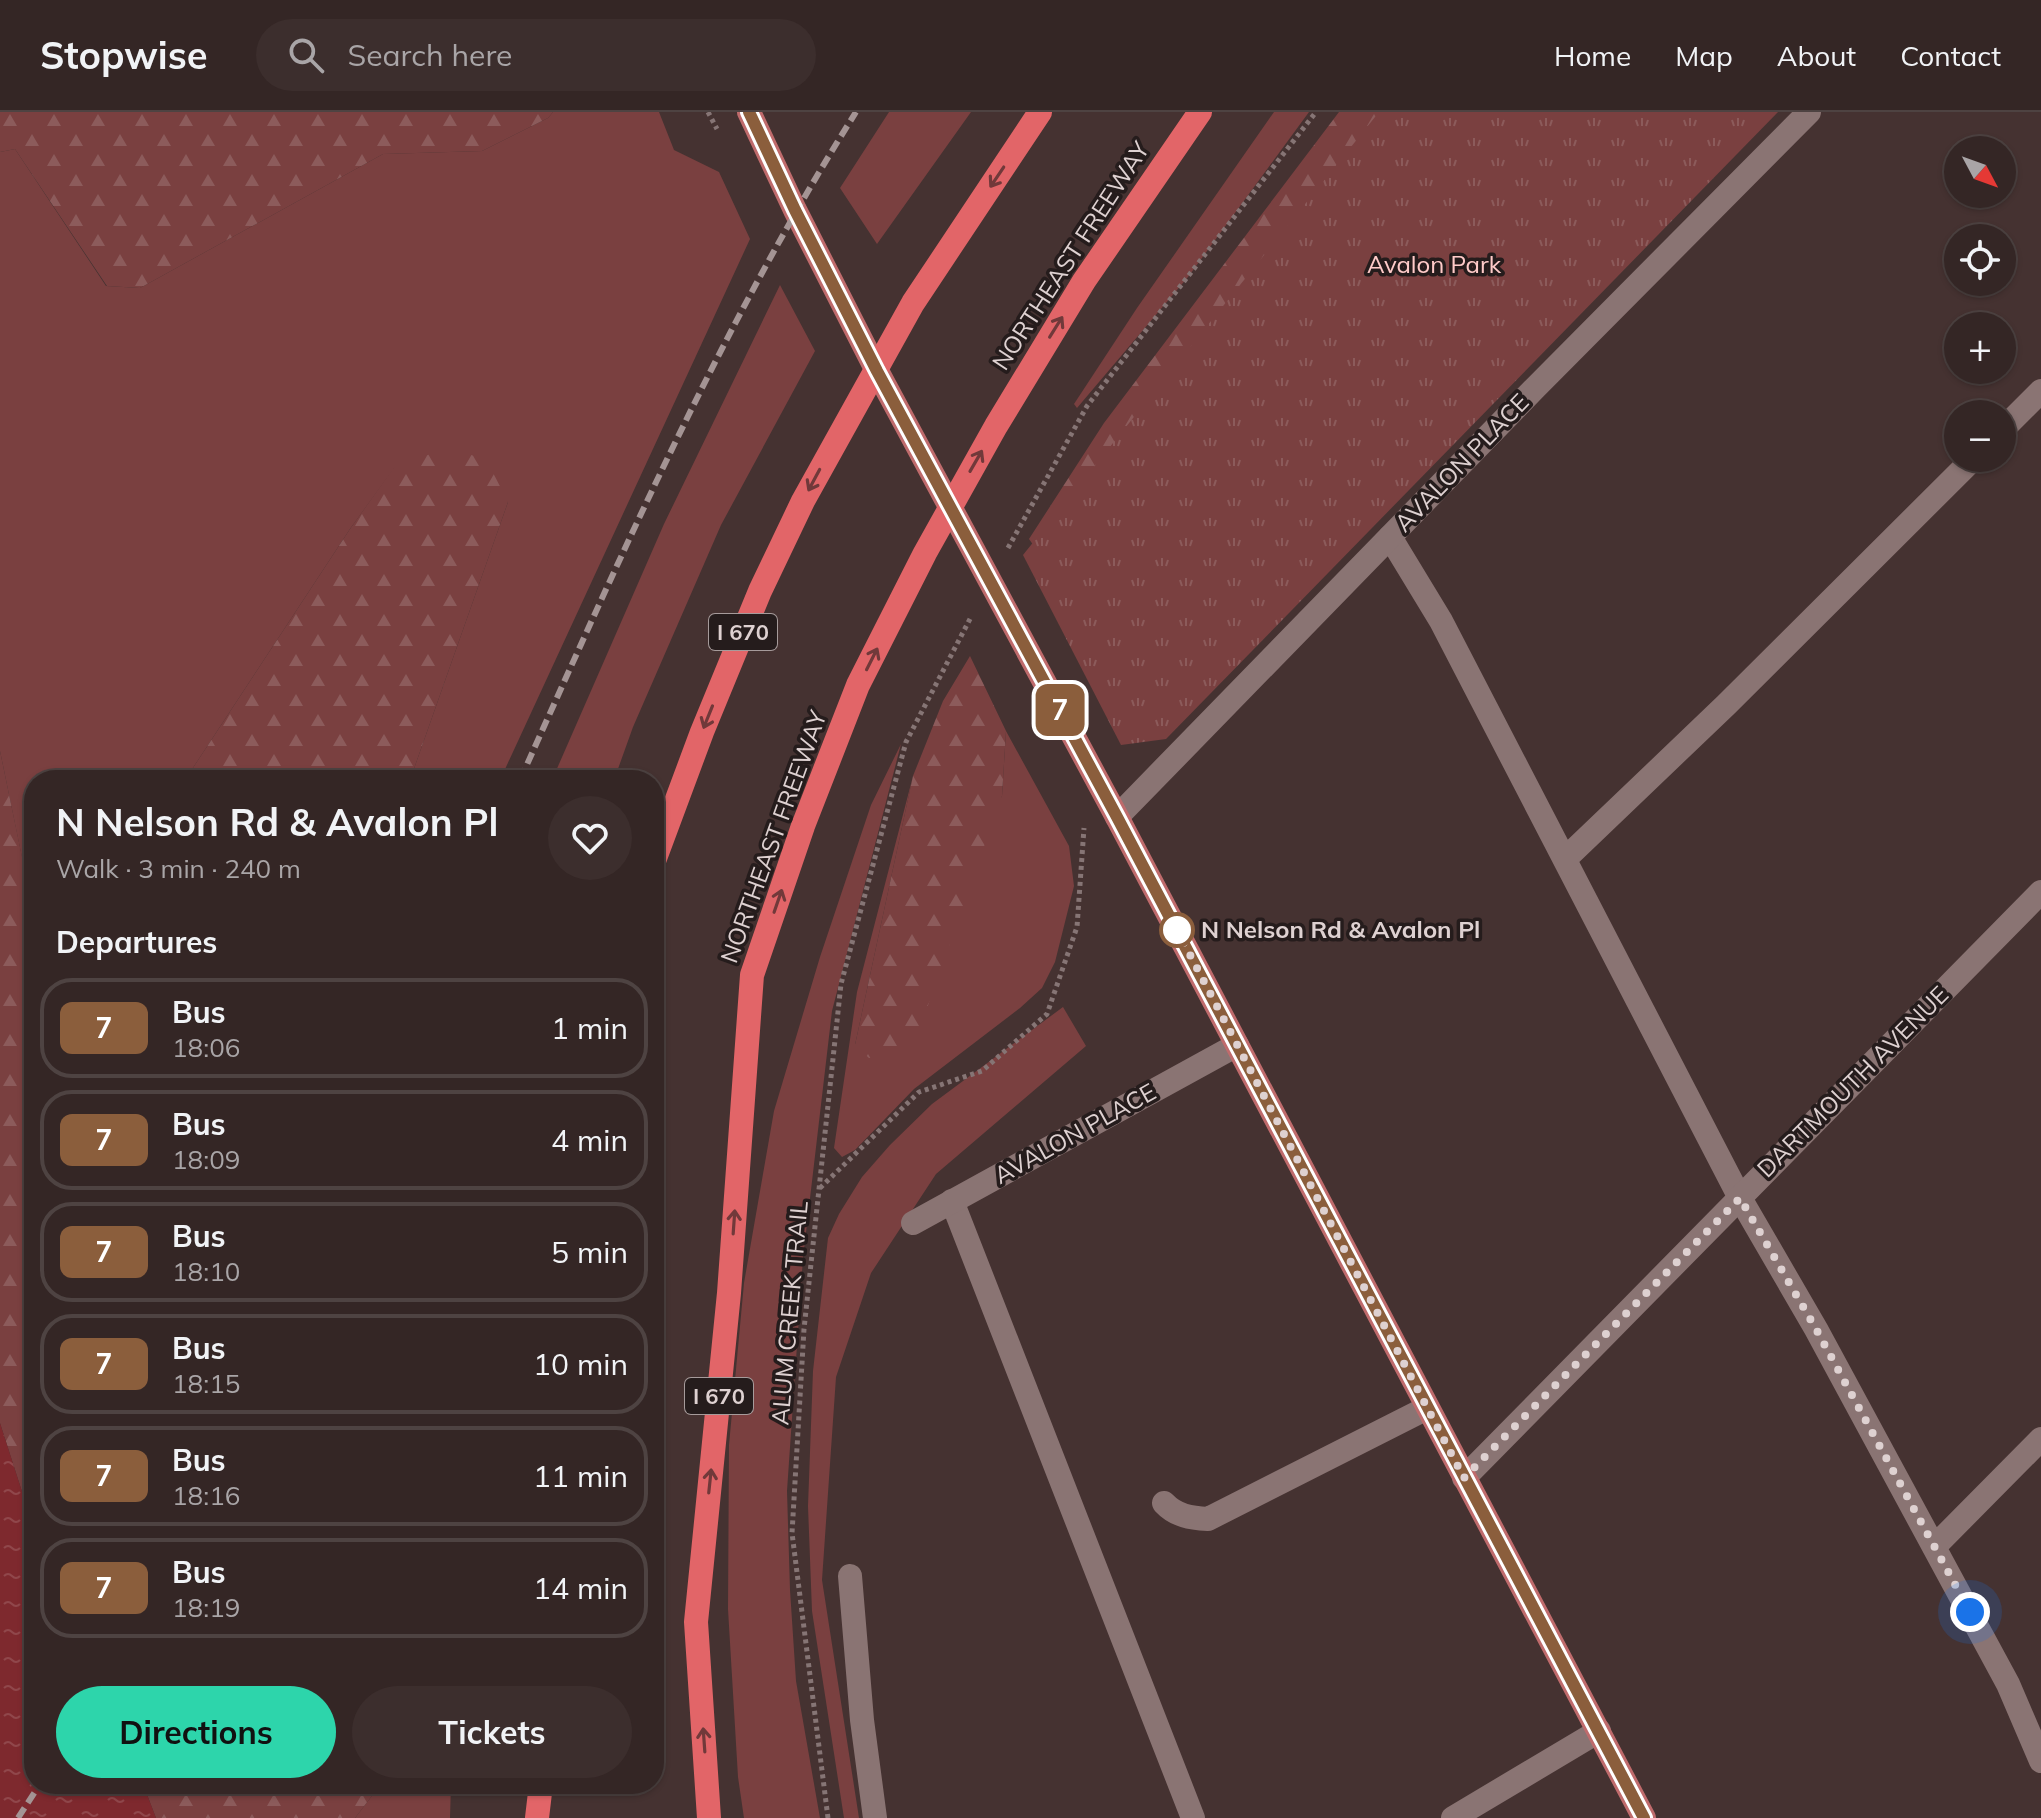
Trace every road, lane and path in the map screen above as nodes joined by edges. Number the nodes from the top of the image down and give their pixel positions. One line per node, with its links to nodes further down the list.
1 (708, 112): 7 (path)
2 (749, 112): 15 (main road)
3 (1040, 112): 16 (highway, I 670, one-way to 16)
4 (1200, 112): 34 (highway, NORTHEAST FREEWAY / I 670, one-way to 4)
5 (1316, 112): 9 (path)
6 (1809, 112): 12 (street, AVALON PLACE)
7 (723, 141)
8 (2041, 391): 10 (street)
9 (1087, 406)
10 (2016, 416)
11 (1960, 472): 17 (street)
12 (1390, 537): 15 (street, AVALON PLACE); 17 (street)
13 (906, 742): 20 (path)
14 (1078, 817): 20 (path, ALUM CREEK TRAIL)
15 (1117, 817): 19 (main road)
16 (664, 834)
17 (1565, 859): 21 (street)
18 (2041, 892): 21 (street, DARTMOUTH AVENUE)
19 (1237, 1045): 22 (street, AVALON PLACE); 24 (main road)
20 (819, 1188): 35 (path, ALUM CREEK TRAIL)
21 (1740, 1198): 26 (street, DARTMOUTH AVENUE); 28 (street)
22 (952, 1201): 23 (street, AVALON PLACE); 37 (street)
23 (913, 1223)
24 (1427, 1408): 26 (main road); 27 (street)
25 (2041, 1439): 28 (street)
26 (1464, 1478): 30 (main road)
27 (1164, 1503)
28 (1935, 1546): 31 (street)
29 (850, 1576): 36 (street)
30 (1599, 1731): 38 (street); 39 (main road)
31 (2041, 1761)
32 (540, 1794): 33 (highway)
33 (537, 1818)
34 (709, 1818)
35 (828, 1818)
36 (875, 1818)
37 (1193, 1818)
38 (1453, 1818)
39 (1644, 1818)

